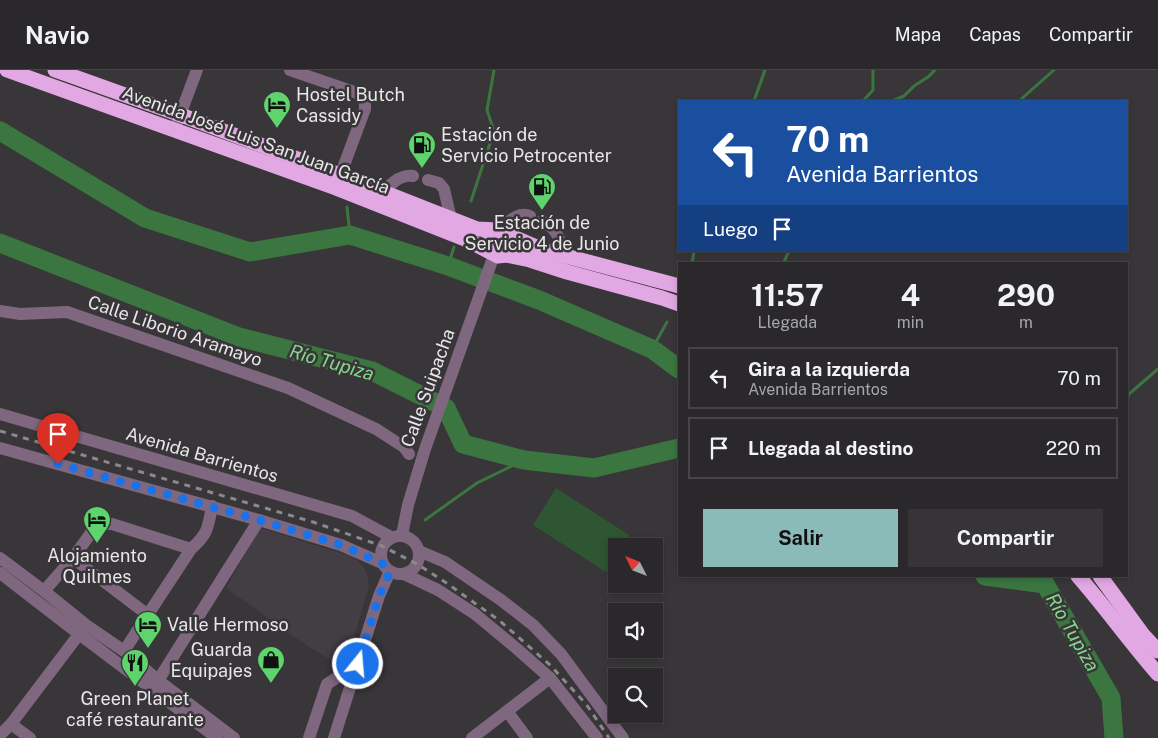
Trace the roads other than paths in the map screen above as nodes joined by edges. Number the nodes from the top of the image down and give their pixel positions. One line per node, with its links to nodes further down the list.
1 (56, 70): 5 (highway, Avenida José Luis San Juan García)
2 (197, 70): 5 (street)
3 (290, 70): 9 (street)
4 (13, 71): 6 (highway, Avenida José Luis San Juan García)
5 (181, 115): 6 (street); 9 (highway, Avenida José Luis San Juan García)
6 (175, 130): 9 (highway, Avenida José Luis San Juan García)
7 (413, 176): 10 (street)
8 (428, 180): 11 (street)
9 (338, 181): 10 (highway, Avenida José Luis San Juan García); 14 (highway, Avenida José Luis San Juan García)
10 (382, 192): 11 (highway, Avenida José Luis San Juan García)
11 (450, 219): 12 (highway, Avenida José Luis San Juan García)
12 (498, 230): 13 (highway); 14 (highway); 15 (street)
13 (513, 238): 14 (highway); 15 (highway)
14 (497, 254): 17 (highway, Avenida José Luis San Juan García); 24 (street, Calle Suipacha)
15 (566, 256): 16 (highway)
16 (678, 286)
17 (678, 304)
18 (0, 311): 21 (street, Calle Liborio Aramayo)
19 (0, 414): 24 (street, Avenida Barrientos)
20 (0, 448): 22 (street)
21 (409, 454)
22 (212, 506): 23 (street); 25 (street)
23 (259, 520): 29 (street); 43 (street)
24 (397, 536): 26 (street); 29 (street)
25 (191, 549): 28 (street); 35 (street)
26 (419, 551): 31 (street); 55 (street)
27 (0, 558): 34 (street)
28 (72, 558): 34 (street); 35 (street)
29 (386, 567): 31 (street); 40 (street)
30 (0, 573): 37 (street)
31 (404, 574): 42 (street)
32 (1079, 577): 36 (highway)
33 (1101, 577): 36 (highway)
34 (44, 591): 37 (street)
35 (148, 615): 38 (street)
36 (1130, 629): 39 (highway); 41 (highway)
37 (83, 630): 38 (street); 43 (street); 45 (street)
38 (124, 651): 43 (street)
39 (1158, 651)
40 (358, 664): 51 (street); 52 (street)
41 (1158, 674)
42 (550, 678): 44 (street); 47 (street)
43 (156, 685): 49 (street); 50 (street)
44 (507, 711): 53 (street); 54 (street)
45 (11, 724): 46 (street); 48 (street)
46 (0, 735)
47 (594, 737)
48 (30, 738)
49 (217, 738)
50 (234, 738)
51 (309, 738)
52 (334, 738)
53 (472, 738)
54 (527, 738)
55 (623, 738)

